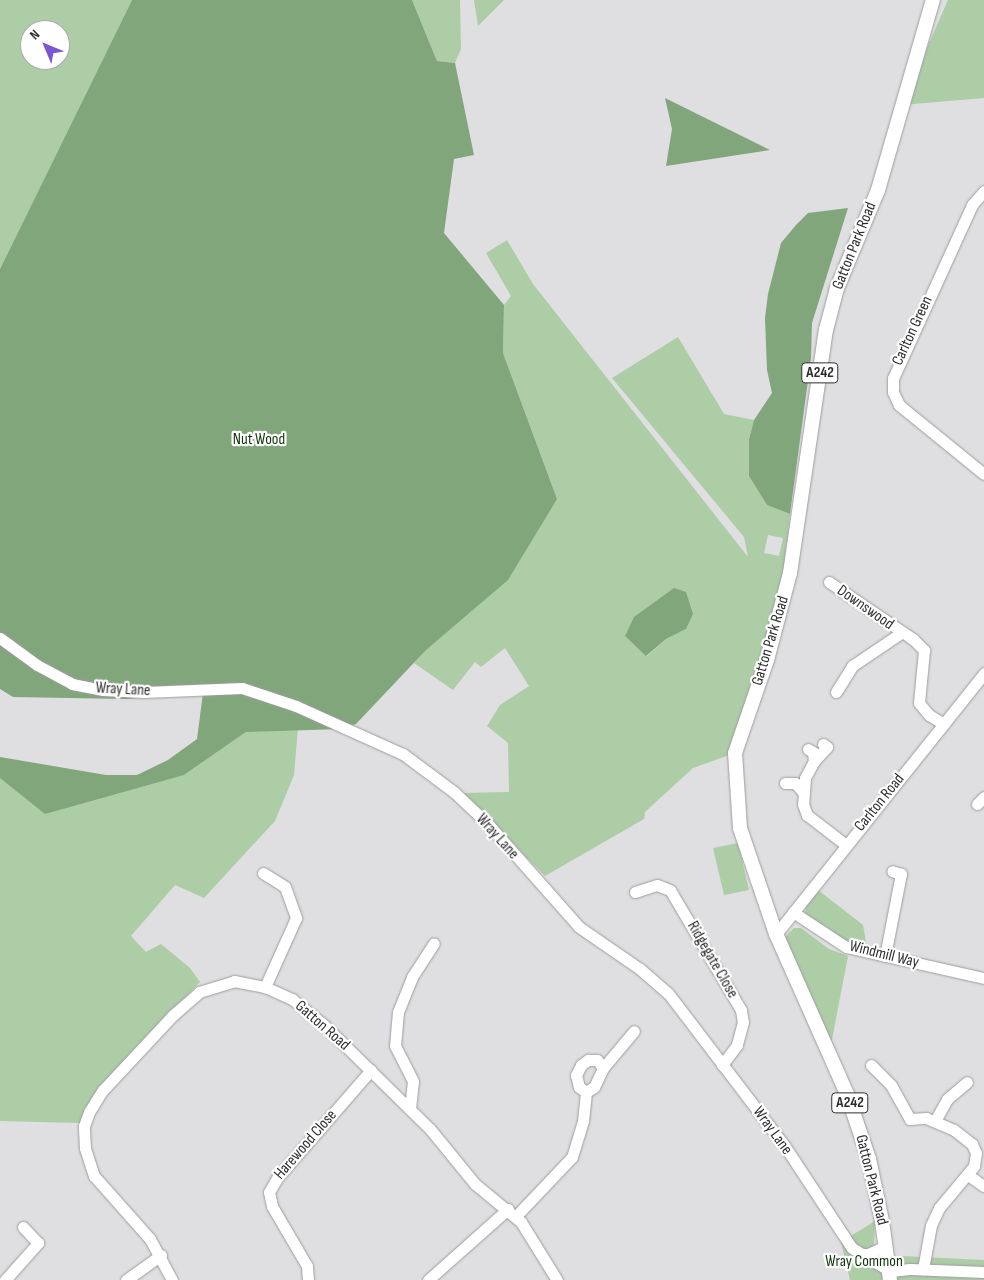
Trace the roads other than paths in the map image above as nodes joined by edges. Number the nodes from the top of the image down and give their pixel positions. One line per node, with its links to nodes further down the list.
1 (933, 0): 20 (main road, Gatton Park Road / A242)
2 (984, 190): 3 (street, Carlton Green)
3 (984, 474)
4 (829, 582): 5 (street, Downswood)
5 (901, 633): 8 (street, Downswood); 9 (street, Downswood)
6 (0, 638): 26 (street, Wray Lane)
7 (984, 673): 9 (street, Carlton Road)
8 (836, 692)
9 (944, 724): 15 (street, Carlton Road)
10 (823, 744): 12 (street)
11 (808, 749): 12 (street)
12 (814, 761): 14 (street)
13 (785, 783): 14 (street)
14 (803, 792): 15 (street)
15 (846, 845): 19 (street, Carlton Road)
16 (263, 873): 24 (street)
17 (901, 873): 22 (street)
18 (636, 892): 26 (street, Ridgegate Close)
19 (794, 912): 20 (street, Carlton Road); 22 (street, Windmill Way)
20 (776, 934): 39 (main road, Gatton Park Road / A242)
21 (434, 943): 32 (street)
22 (885, 956): 23 (street, Windmill Way)
23 (984, 978)
24 (265, 987): 29 (street, Gatton Road); 41 (street, Gatton Road)
25 (634, 1031): 28 (street)
26 (722, 1065): 40 (street, Wray Lane)
27 (871, 1065): 33 (street)
28 (603, 1068): 31 (street); 31 (street)
29 (371, 1070): 32 (street, Gatton Road); 48 (street, Harewood Close)
30 (967, 1082): 33 (street)
31 (586, 1092): 37 (street)
32 (410, 1109): 37 (street, Gatton Road)
33 (934, 1121): 34 (street)
34 (980, 1150): 35 (street)
35 (968, 1175): 36 (street); 42 (street)
36 (984, 1186)
37 (512, 1212): 49 (street); 50 (street, Gatton Road)
38 (23, 1226): 45 (street)
39 (886, 1246): 40 (street); 44 (main road, Gatton Park Road / A242)
40 (860, 1254): 44 (street, Wray Lane)
41 (160, 1255): 46 (street); 47 (street, Gatton Road)
42 (923, 1270): 43 (street); 44 (street)
43 (984, 1272)
44 (890, 1276)
45 (5, 1280)
46 (126, 1280)
47 (172, 1280)
48 (308, 1280)
49 (428, 1280)
50 (557, 1280)

